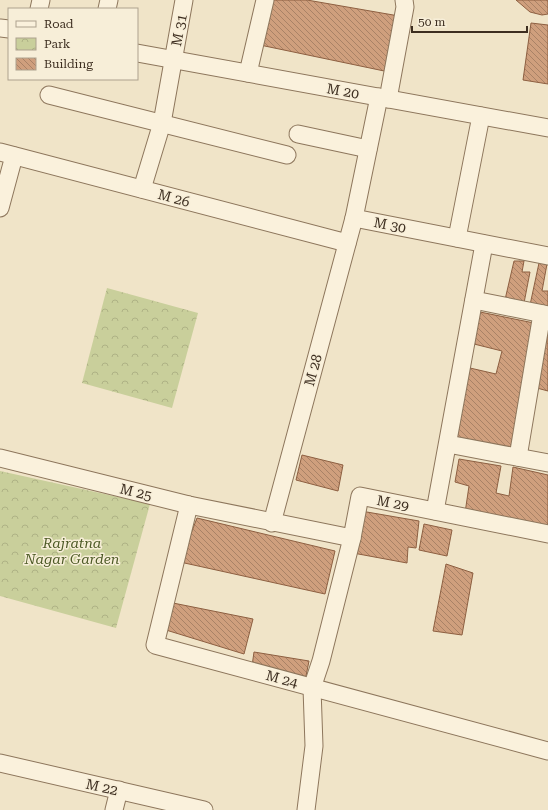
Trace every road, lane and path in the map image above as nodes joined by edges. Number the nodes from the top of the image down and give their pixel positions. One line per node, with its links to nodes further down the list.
1 (184, 0): 5 (street, M 31)
2 (265, 0): 6 (street)
3 (404, 0): 8 (street, M 30)
4 (138, 53): 5 (street, M 20)
5 (173, 60): 6 (street, M 20); 10 (street, M 31)
6 (248, 73): 8 (street, M 20)
7 (49, 95): 10 (street)
8 (383, 98): 9 (street, M 20); 13 (street, M 30)
9 (481, 116): 11 (street, M 20); 19 (street)
10 (162, 122): 15 (street); 16 (street, M 31)
11 (548, 128)
12 (298, 134): 13 (street)
13 (368, 149): 18 (street, M 30)
14 (7, 154): 16 (street, M 26); 17 (street)
15 (287, 155)
16 (142, 189): 20 (street, M 26)
17 (0, 208)
18 (354, 218): 19 (street, M 30); 20 (street, M 28)
19 (457, 238): 21 (street, M 30)
20 (347, 243): 31 (street, M 28)
21 (484, 244): 22 (street, M 30); 23 (street)
22 (548, 256)
23 (474, 300): 24 (street); 25 (street)
24 (545, 314): 27 (street)
25 (448, 444): 27 (street); 30 (street)
26 (0, 458): 29 (street, M 25)
27 (518, 458): 28 (street)
28 (548, 463)
29 (189, 505): 31 (street, M 25); 34 (street, M 24)
30 (435, 511): 32 (street, M 29); 33 (street, M 29)
31 (272, 523): 33 (street)
32 (548, 534)
33 (352, 538): 34 (street)
34 (312, 688): 35 (street, M 24); 40 (street)
35 (548, 751)
36 (0, 763): 37 (street, M 22)
37 (119, 790): 38 (street); 39 (street, M 22)
38 (114, 810)
39 (204, 810)
40 (306, 810)

